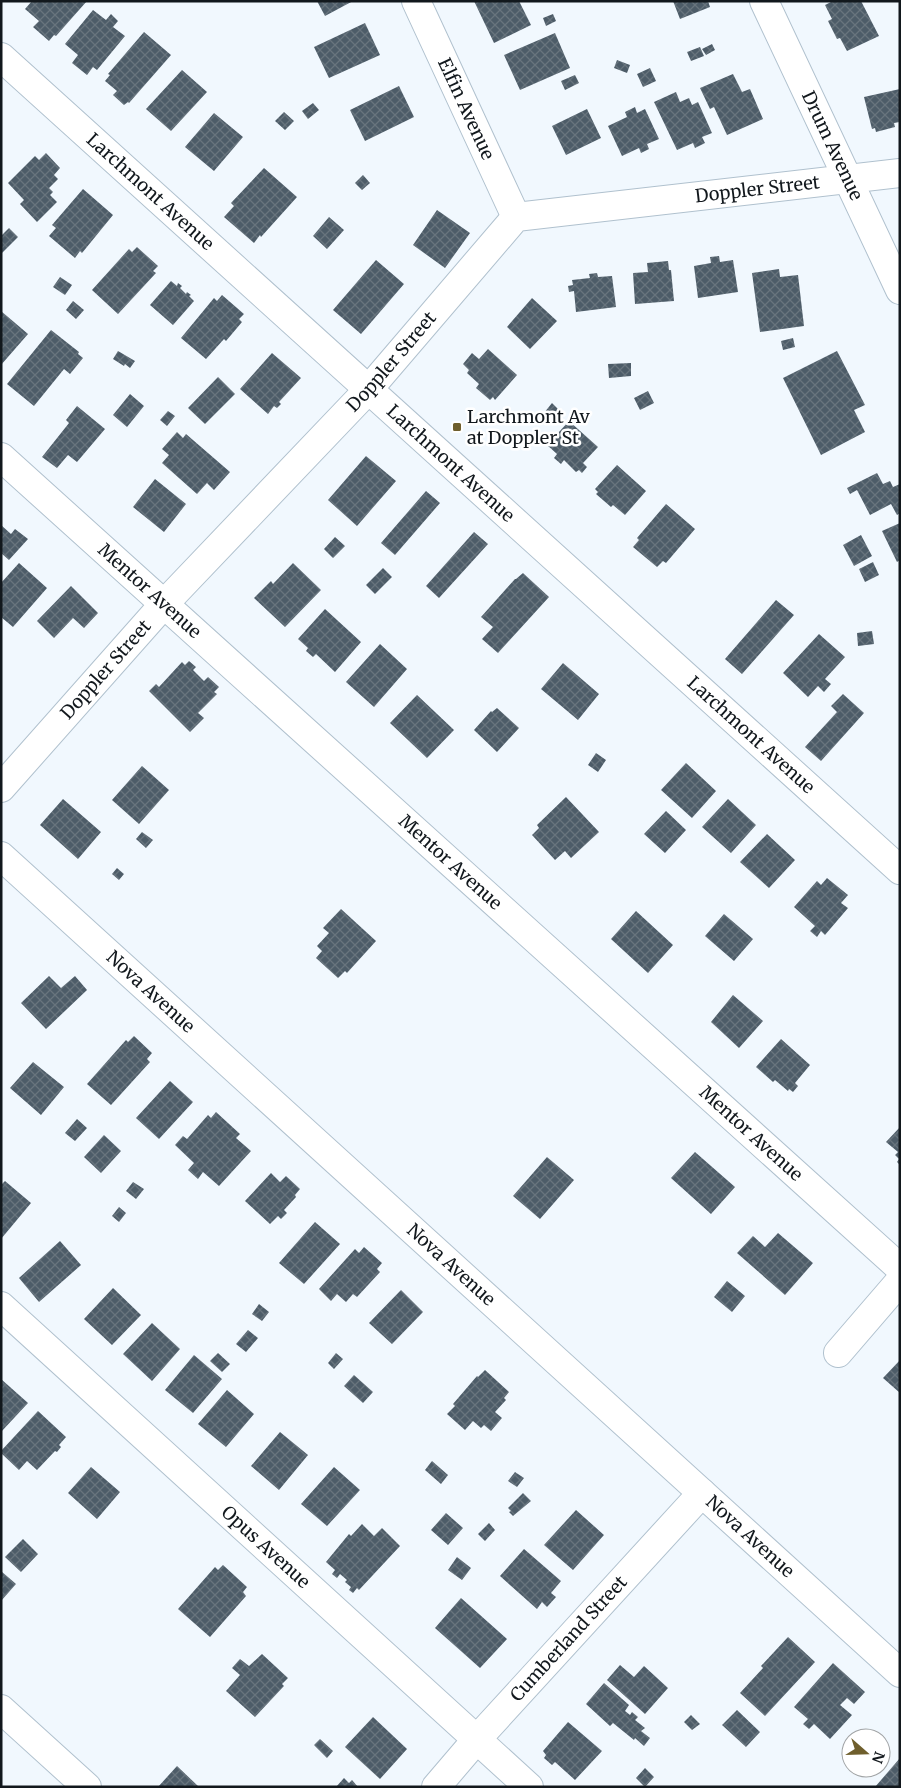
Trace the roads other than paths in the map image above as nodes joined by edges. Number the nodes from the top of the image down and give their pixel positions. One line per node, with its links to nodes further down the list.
1 (416, 1): 6 (street, Elfin Avenue)
2 (764, 1): 5 (street, Drum Avenue)
3 (1, 57): 8 (street, Larchmont Avenue)
4 (900, 173): 5 (street, Doppler Street)
5 (848, 179): 6 (street, Doppler Street); 7 (street, Drum Avenue)
6 (516, 217): 8 (street, Doppler Street)
7 (900, 290)
8 (368, 390): 10 (street, Doppler Street); 13 (street, Larchmont Avenue)
9 (1, 457): 10 (street, Mentor Avenue)
10 (164, 604): 11 (street, Doppler Street); 14 (street, Mentor Avenue)
11 (1, 788)
12 (1, 856): 18 (street, Nova Avenue)
13 (900, 870)
14 (900, 1268)
15 (900, 1281): 17 (street)
16 (1, 1306): 21 (street, Opus Avenue)
17 (838, 1353)
18 (702, 1493): 19 (street, Nova Avenue); 21 (street, Cumberland Street)
19 (900, 1673)
20 (1, 1709): 22 (street)
21 (477, 1739): 23 (street, Cumberland Street); 24 (street, Opus Avenue)
22 (87, 1787)
23 (436, 1787)
24 (529, 1787)

